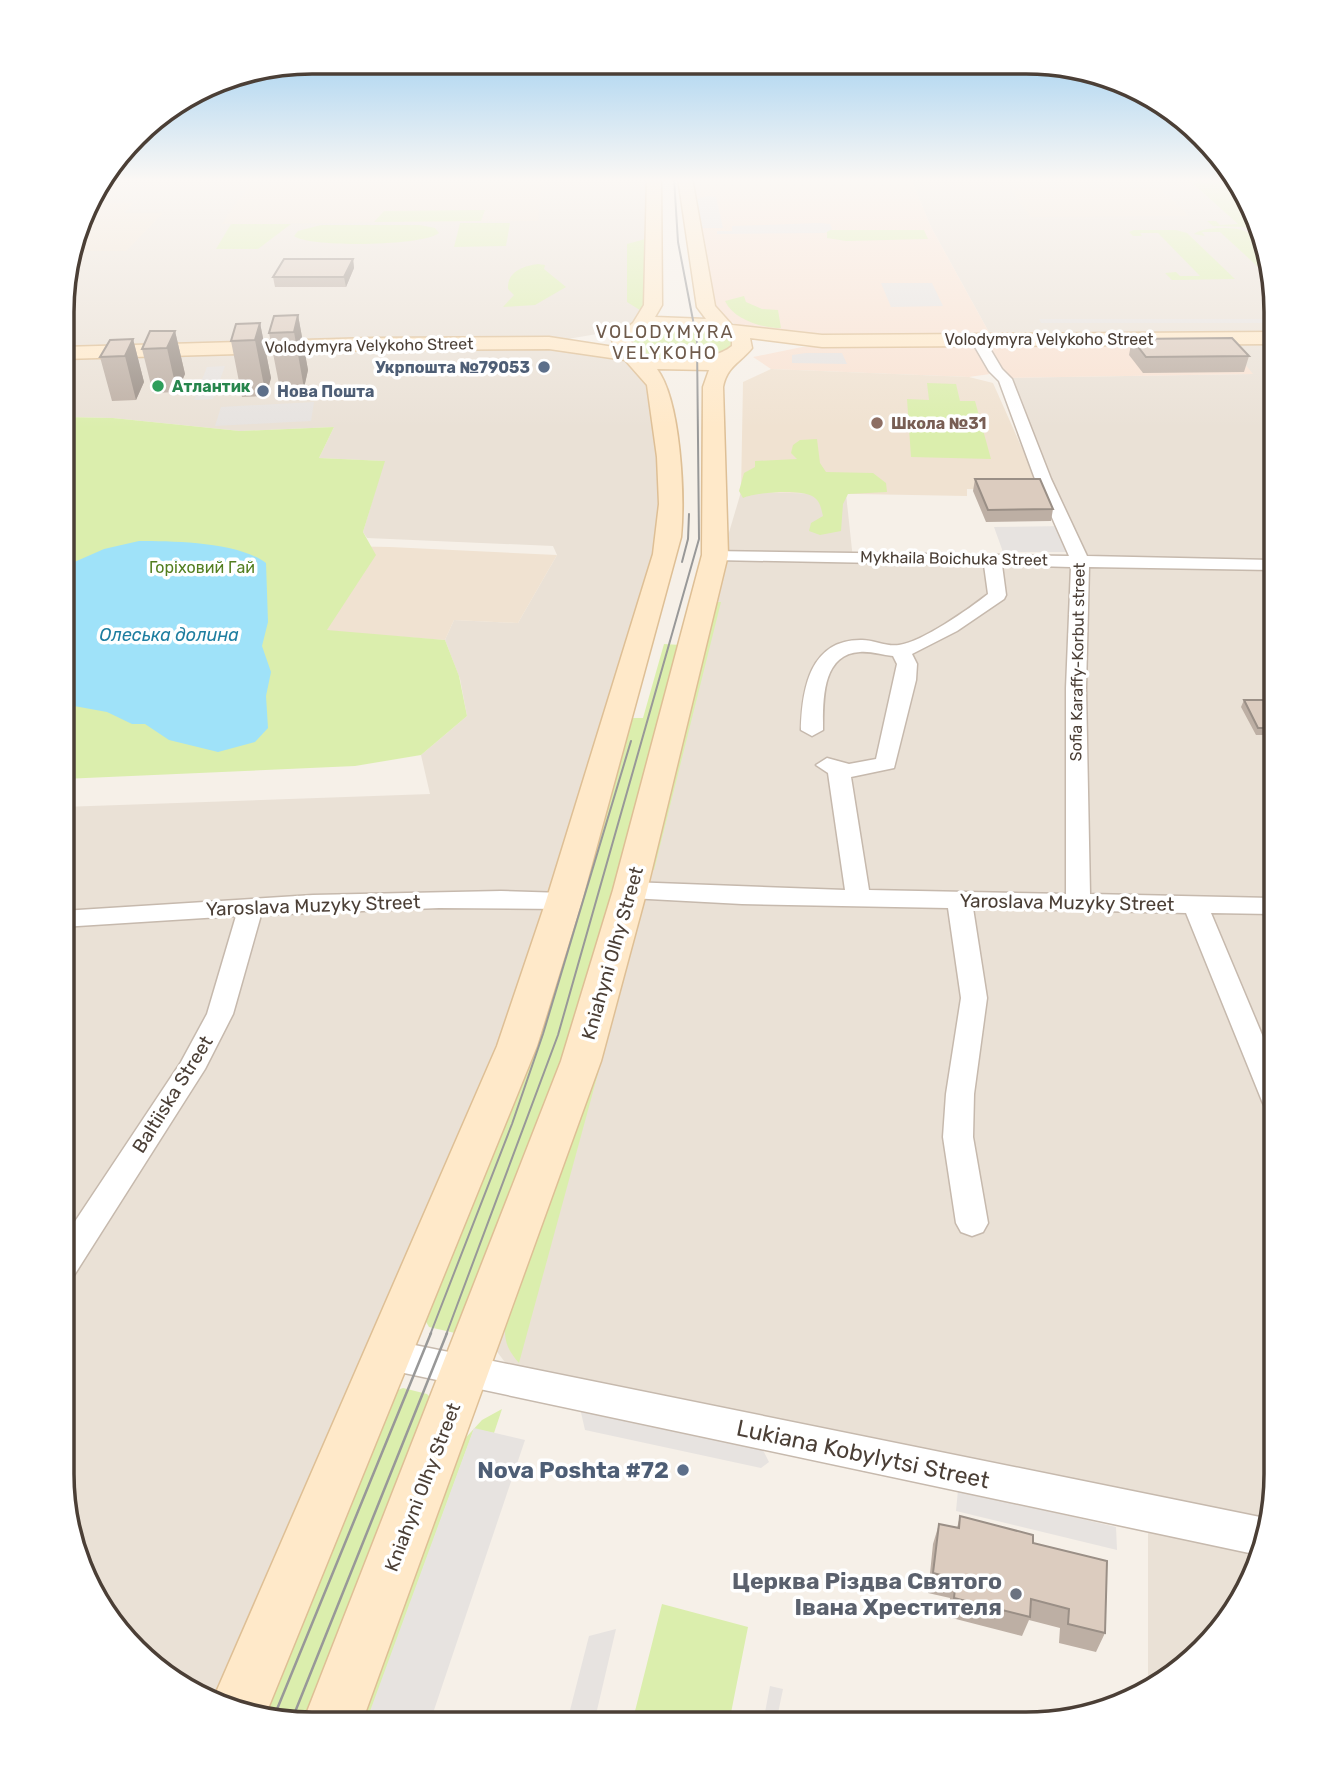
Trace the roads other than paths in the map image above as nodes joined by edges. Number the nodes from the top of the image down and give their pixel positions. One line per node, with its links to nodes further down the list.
1 (662, 261): 4 (main road, Kniahyni Olhy Street)
2 (690, 261): 3 (main road, Kniahyni Olhy Street)
3 (727, 329): 4 (main road, Volodymyra Velykoho Street); 6 (main road, Volodymyra Velykoho Street); 11 (main road, Kniahyni Olhy Street)
4 (636, 330): 7 (main road, Volodymyra Velykoho Street); 10 (main road, Kniahyni Olhy Street)
5 (1264, 338): 8 (main road, Volodymyra Velykoho Street)
6 (822, 341): 8 (main road, Volodymyra Velykoho Street); 11 (main road, Volodymyra Velykoho Street)
7 (549, 343): 9 (main road, Volodymyra Velykoho Street); 10 (main road, Volodymyra Velykoho Street)
8 (984, 349): 14 (street, Sofia Karaffy-Korbut street)
9 (74, 353)
10 (635, 357): 11 (main road, Volodymyra Velykoho Street); 21 (main road)
11 (729, 358): 12 (main road, Kniahyni Olhy Street)
12 (715, 555): 13 (street, Mykhaila Boichuka Street); 18 (main road, Kniahyni Olhy Street)
13 (992, 559): 14 (street, Mykhaila Boichuka Street); 16 (street)
14 (1080, 561): 15 (street, Mykhaila Boichuka Street); 22 (street, Sofia Karaffy-Korbut street)
15 (1264, 565)
16 (901, 652): 17 (street); 19 (street)
17 (812, 730)
18 (630, 890): 19 (street, Yaroslava Muzyky Street); 31 (main road, Kniahyni Olhy Street)
19 (858, 898): 20 (street, Yaroslava Muzyky Street)
20 (959, 900): 22 (street, Yaroslava Muzyky Street); 28 (street)
21 (564, 901): 24 (street, Yaroslava Muzyky Street); 30 (main road)
22 (1078, 902): 23 (street, Yaroslava Muzyky Street)
23 (1195, 904): 25 (street, Yaroslava Muzyky Street); 27 (street)
24 (251, 906): 26 (street, Yaroslava Muzyky Street); 29 (street, Baltiiska Street)
25 (1264, 906)
26 (74, 918)
27 (1264, 1072)
28 (972, 1223)
29 (74, 1249)
30 (390, 1355): 31 (street, Lukiana Kobylytsi Street); 33 (main road)
31 (466, 1370): 32 (street, Lukiana Kobylytsi Street); 34 (main road, Kniahyni Olhy Street)
32 (1256, 1535)
33 (242, 1700)
34 (336, 1712)

